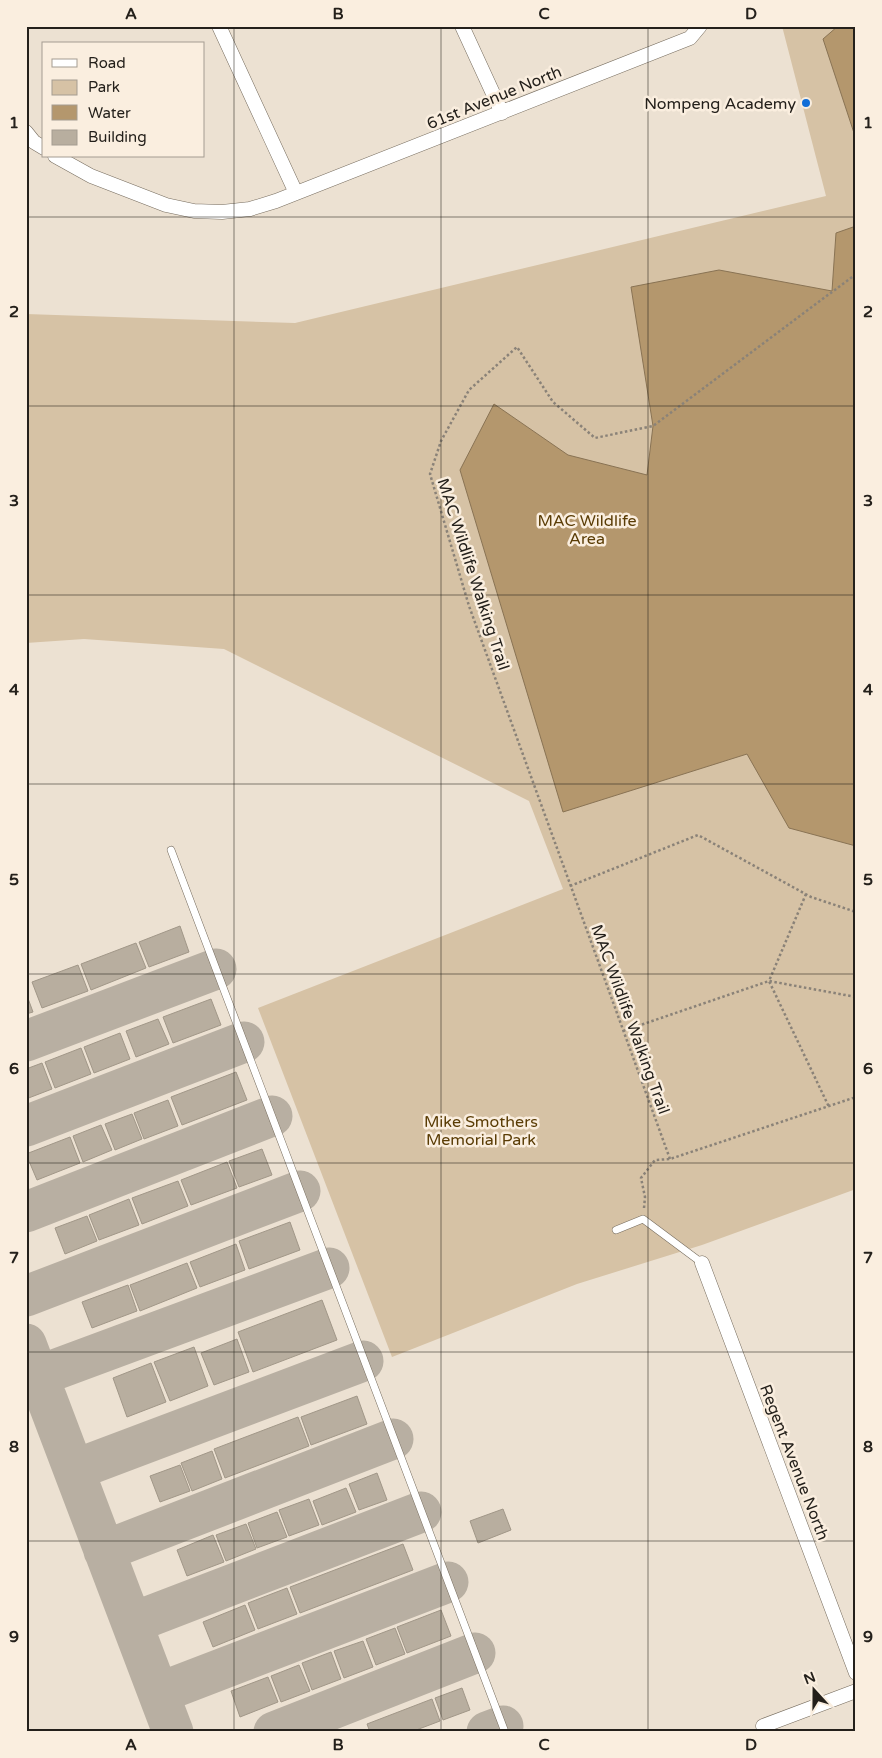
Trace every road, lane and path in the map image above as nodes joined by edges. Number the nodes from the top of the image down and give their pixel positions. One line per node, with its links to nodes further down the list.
1 (219, 26): 8 (street)
2 (462, 26): 4 (street)
3 (700, 26): 4 (street, 61st Avenue North)
4 (502, 113): 8 (street, 61st Avenue North)
5 (26, 132): 6 (street)
6 (42, 147)
7 (59, 158): 8 (street, 61st Avenue North)
8 (296, 193)
9 (856, 274): 11 (path, MAC Wildlife Walking Trail)
10 (172, 850): 26 (lane)
11 (570, 886): 12 (path); 16 (path, MAC Wildlife Walking Trail)
12 (806, 894): 13 (path); 14 (path)
13 (856, 912)
14 (769, 981): 15 (path); 16 (path); 18 (path)
15 (856, 997)
16 (624, 1031): 19 (path, MAC Wildlife Walking Trail)
17 (856, 1097): 18 (path)
18 (829, 1107): 19 (path)
19 (670, 1159): 20 (path)
20 (643, 1219): 21 (lane); 22 (lane)
21 (616, 1230)
22 (702, 1264): 23 (street, Regent Avenue North)
23 (856, 1673)
24 (856, 1691): 25 (street)
25 (764, 1726)
26 (505, 1732)

